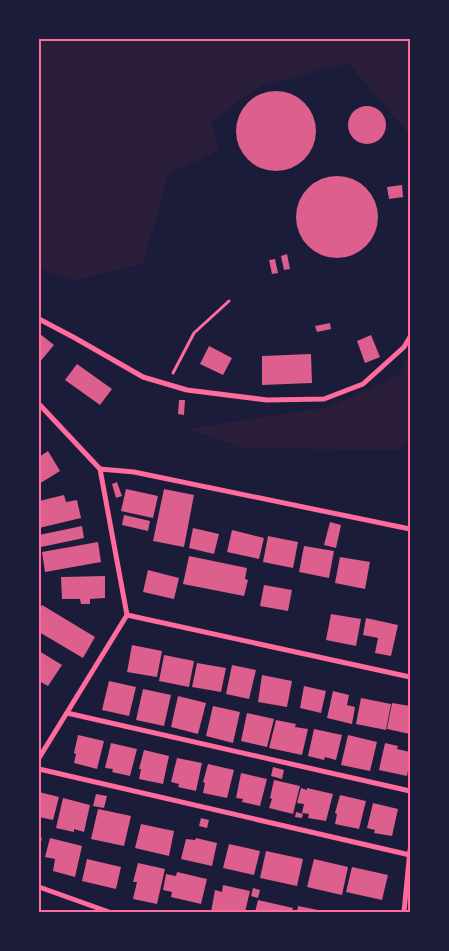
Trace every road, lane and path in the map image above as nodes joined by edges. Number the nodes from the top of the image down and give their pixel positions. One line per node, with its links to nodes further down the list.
1 (229, 301): 4 (path)
2 (39, 319): 4 (street)
3 (410, 337): 4 (street)
4 (167, 384)
5 (39, 404): 6 (street)
6 (100, 469): 7 (street); 8 (street)
7 (410, 529)
8 (127, 615): 9 (street); 10 (street)
9 (410, 677)
10 (67, 713): 11 (street); 13 (street)
11 (39, 758)
12 (39, 769): 15 (street)
13 (410, 791)
14 (410, 850): 15 (street)
15 (410, 855): 18 (street)
16 (39, 887): 17 (street)
17 (110, 912)
18 (404, 912)

